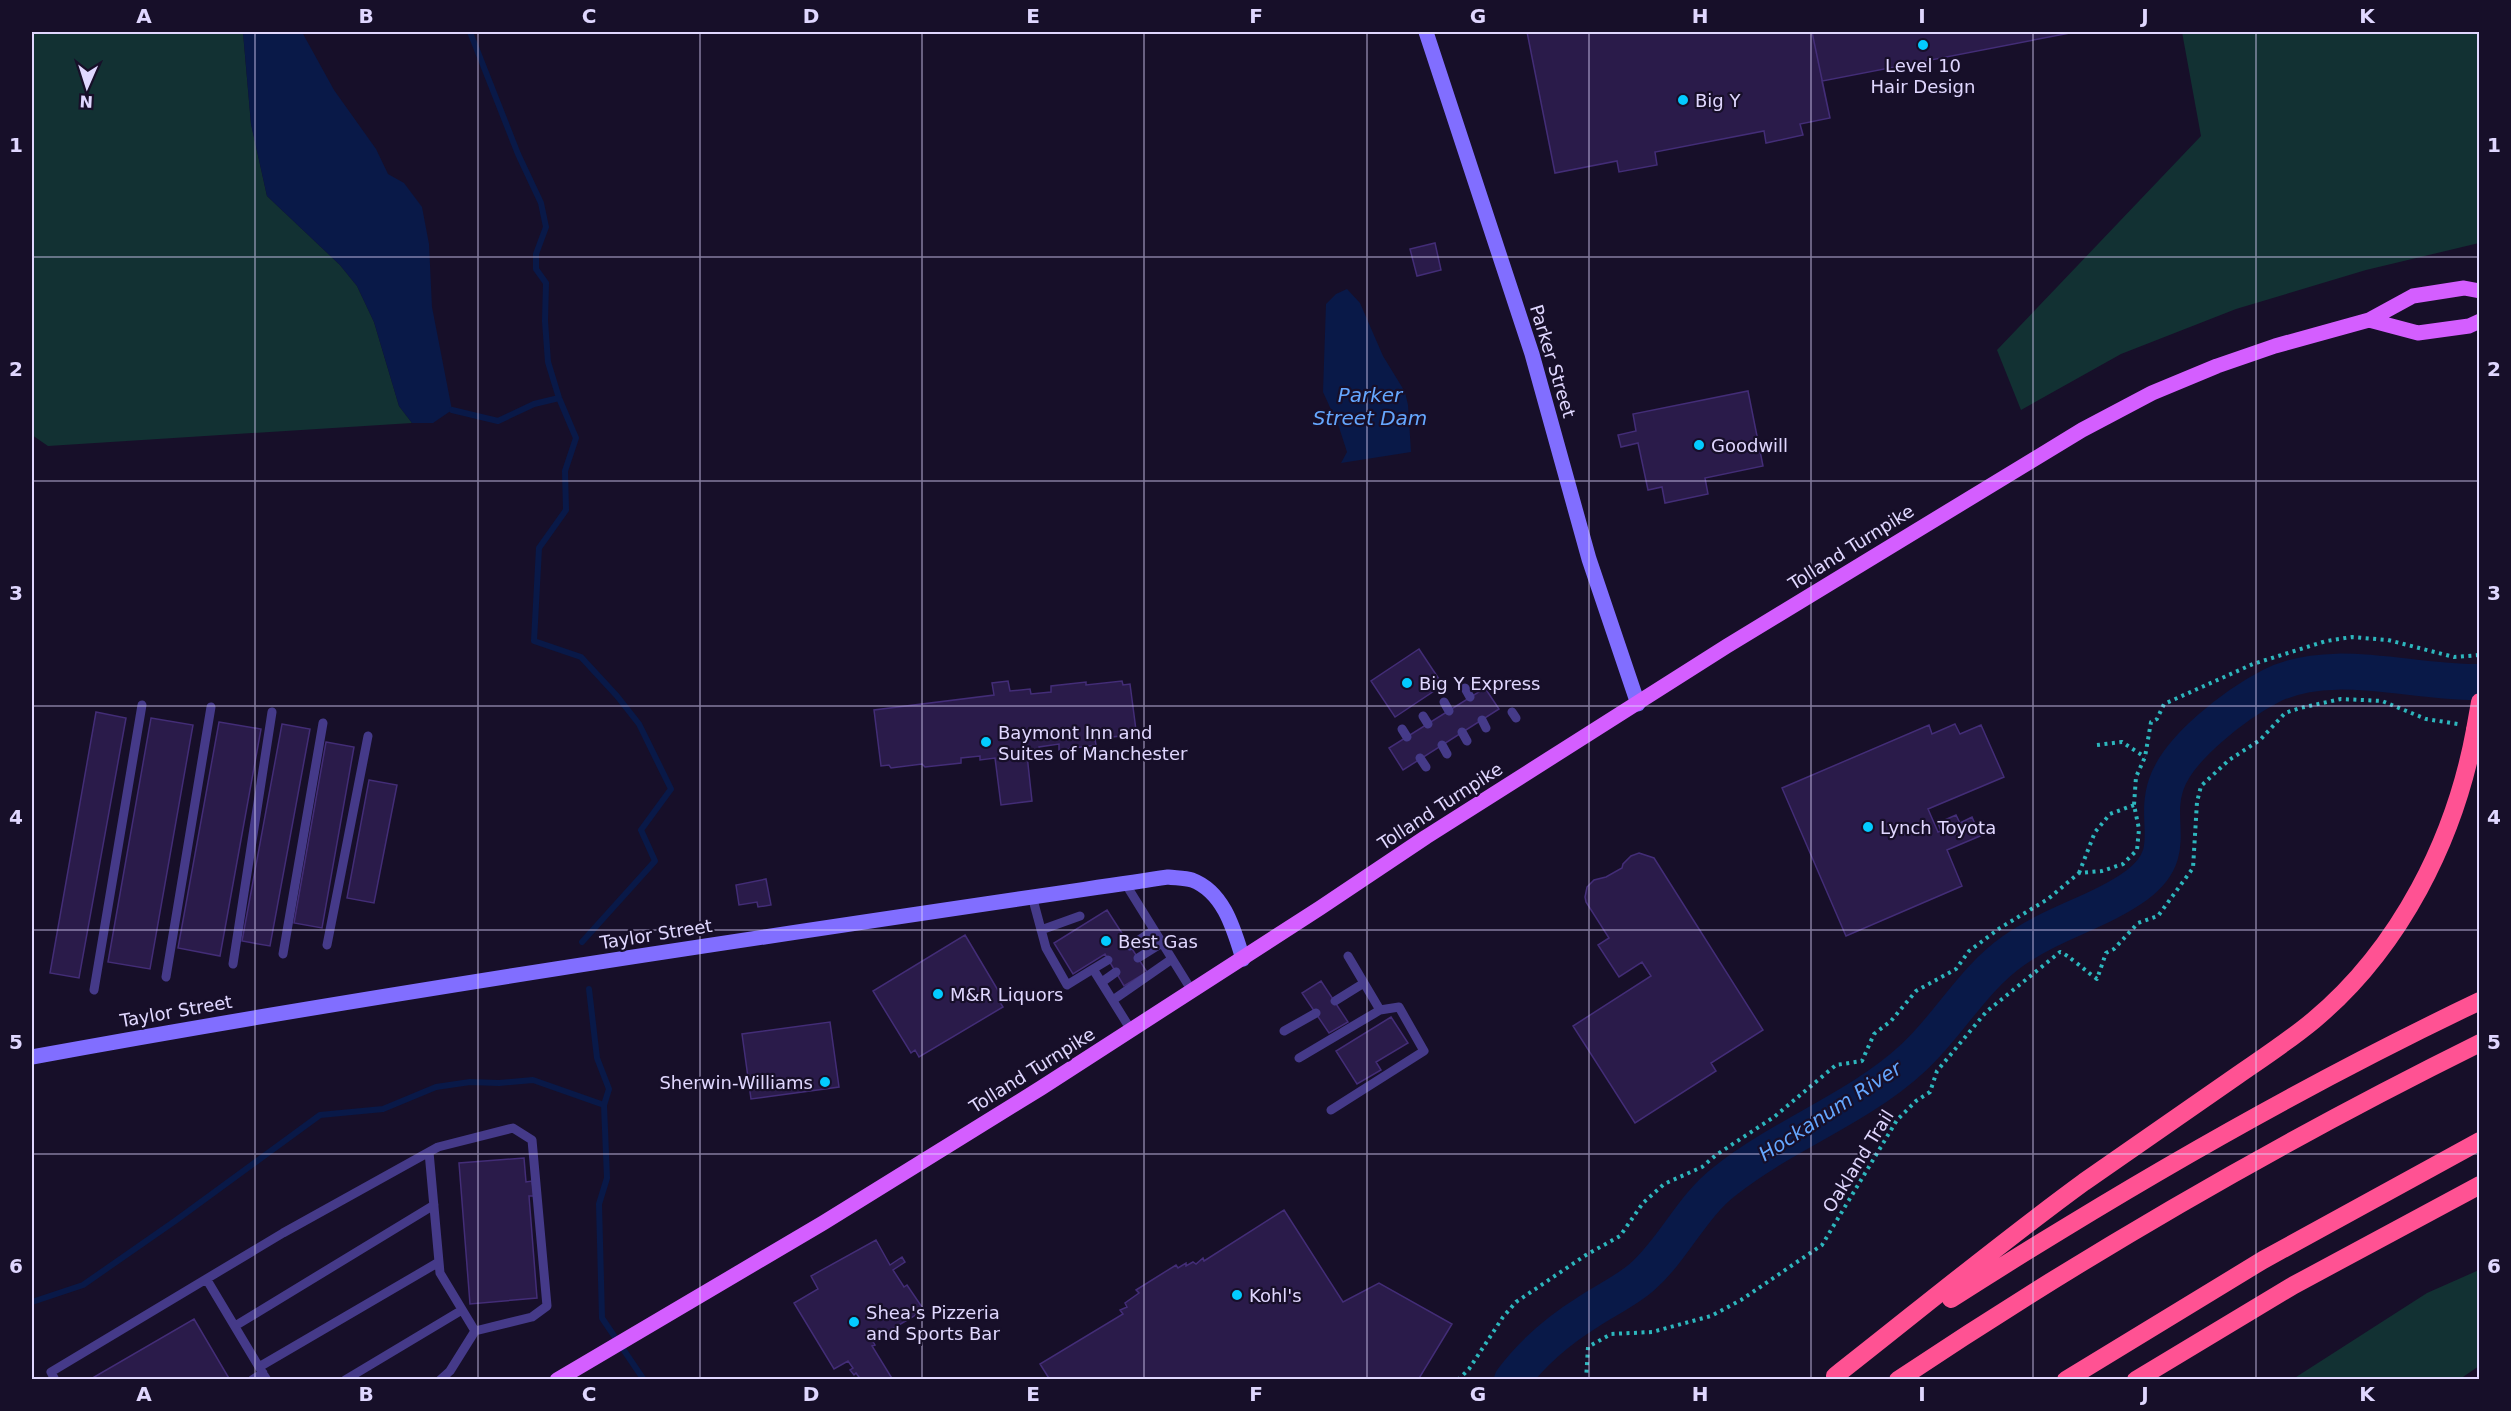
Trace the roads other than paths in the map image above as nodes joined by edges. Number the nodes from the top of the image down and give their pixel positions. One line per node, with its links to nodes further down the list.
1 (1426, 32): 9 (street, Parker Street)
2 (2480, 291): 3 (main road, Tolland Turnpike)
3 (2369, 320): 4 (main road); 9 (main road, Tolland Turnpike)
4 (2480, 321)
5 (1465, 688): 6 (lane)
6 (1470, 698)
7 (1444, 702): 12 (lane)
8 (2480, 702): 61 (highway, bridge)
9 (1638, 704): 30 (main road, Tolland Turnpike)
10 (142, 705): 38 (lane)
11 (211, 707): 35 (lane)
12 (1449, 711)
13 (272, 712): 32 (lane)
14 (323, 723): 26 (lane)
15 (368, 736): 24 (lane)
16 (1420, 758): 17 (lane)
17 (1426, 767)
18 (1125, 883): 19 (street, Taylor Street); 22 (lane); 30 (street, Taylor Street)
19 (1032, 896): 21 (lane); 48 (street, Taylor Street)
20 (1080, 916): 21 (lane)
21 (1041, 930): 33 (lane)
22 (1154, 930): 23 (lane); 25 (lane)
23 (1162, 943): 28 (lane); 29 (lane)
24 (327, 945)
25 (1130, 946)
26 (283, 954)
27 (1348, 956): 37 (lane)
28 (1138, 957)
29 (1172, 959): 39 (lane); 40 (lane)
30 (1243, 959): 39 (main road, Tolland Turnpike)
31 (1108, 960): 33 (lane)
32 (233, 964)
33 (1093, 969): 36 (lane)
34 (1116, 972): 36 (lane)
35 (166, 977)
36 (1102, 982): 40 (lane)
37 (1364, 983): 41 (lane); 43 (lane)
38 (94, 990)
39 (1192, 991): 45 (main road, Tolland Turnpike)
40 (1113, 1000): 45 (lane)
41 (1335, 1001)
42 (2480, 1001): 61 (highway)
43 (1380, 1010): 49 (lane); 50 (lane)
44 (1316, 1013): 46 (lane)
45 (1131, 1030): 66 (main road, Tolland Turnpike)
46 (1284, 1031)
47 (2480, 1043): 67 (highway)
48 (32, 1057)
49 (1299, 1058)
50 (1331, 1110)
51 (2480, 1141): 68 (highway)
52 (429, 1152): 54 (lane); 56 (lane); 59 (lane)
53 (2480, 1185): 69 (highway)
54 (434, 1205): 55 (lane); 58 (lane)
55 (439, 1262): 57 (lane); 60 (lane)
56 (207, 1280): 58 (lane); 62 (lane)
57 (462, 1310): 59 (lane); 64 (lane)
58 (235, 1326): 60 (lane)
59 (475, 1331): 65 (lane)
60 (263, 1373): 63 (lane)
61 (1832, 1378)
62 (55, 1380)
63 (252, 1380)
64 (345, 1380)
65 (440, 1380)
66 (557, 1380)
67 (1898, 1380)
68 (2066, 1380)
69 (2136, 1380)

